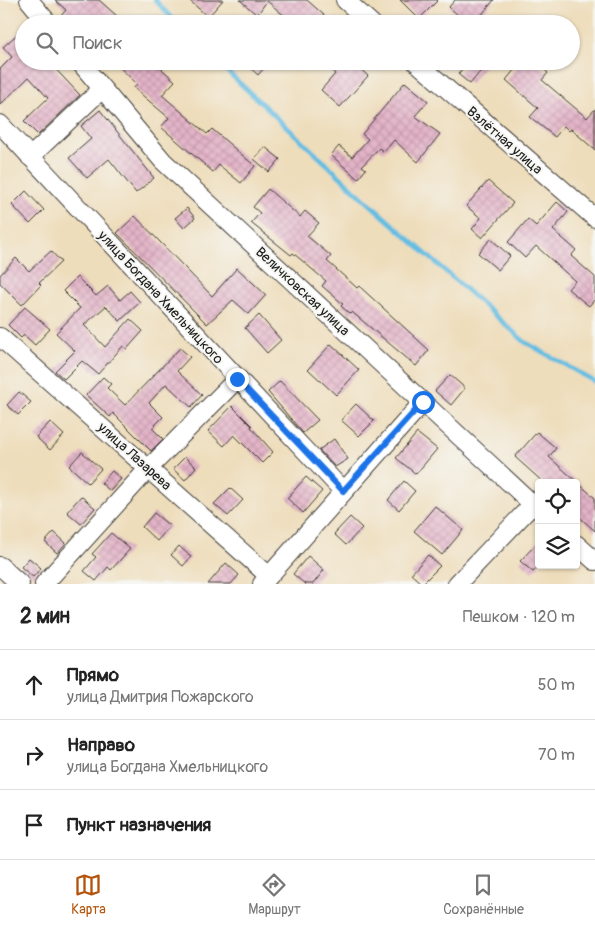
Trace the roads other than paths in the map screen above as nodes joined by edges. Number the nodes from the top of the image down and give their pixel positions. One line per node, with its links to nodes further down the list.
1 (29, 0): 3 (street)
2 (344, 0): 4 (street)
3 (42, 15)
4 (362, 15)
5 (86, 70): 7 (street, Величковская улица)
6 (425, 70): 10 (street, Взлётная улица)
7 (102, 89): 9 (street); 13 (street, Величковская улица)
8 (2, 130): 9 (street, улица Богдана Хмельницкого)
9 (30, 157): 12 (street, улица Богдана Хмельницкого)
10 (595, 218)
11 (0, 337): 14 (street, улица Лазарева)
12 (237, 379): 14 (street); 15 (street, улица Богдана Хмельницкого)
13 (423, 402): 15 (street); 16 (street, Величковская улица)
14 (149, 468): 21 (street, улица Лазарева); 23 (street)
15 (343, 491): 21 (street)
16 (535, 506)
17 (535, 508): 24 (street)
18 (580, 548): 19 (street)
19 (595, 561)
20 (0, 566): 22 (street)
21 (266, 580)
22 (20, 584)
23 (44, 584)
24 (457, 584)

